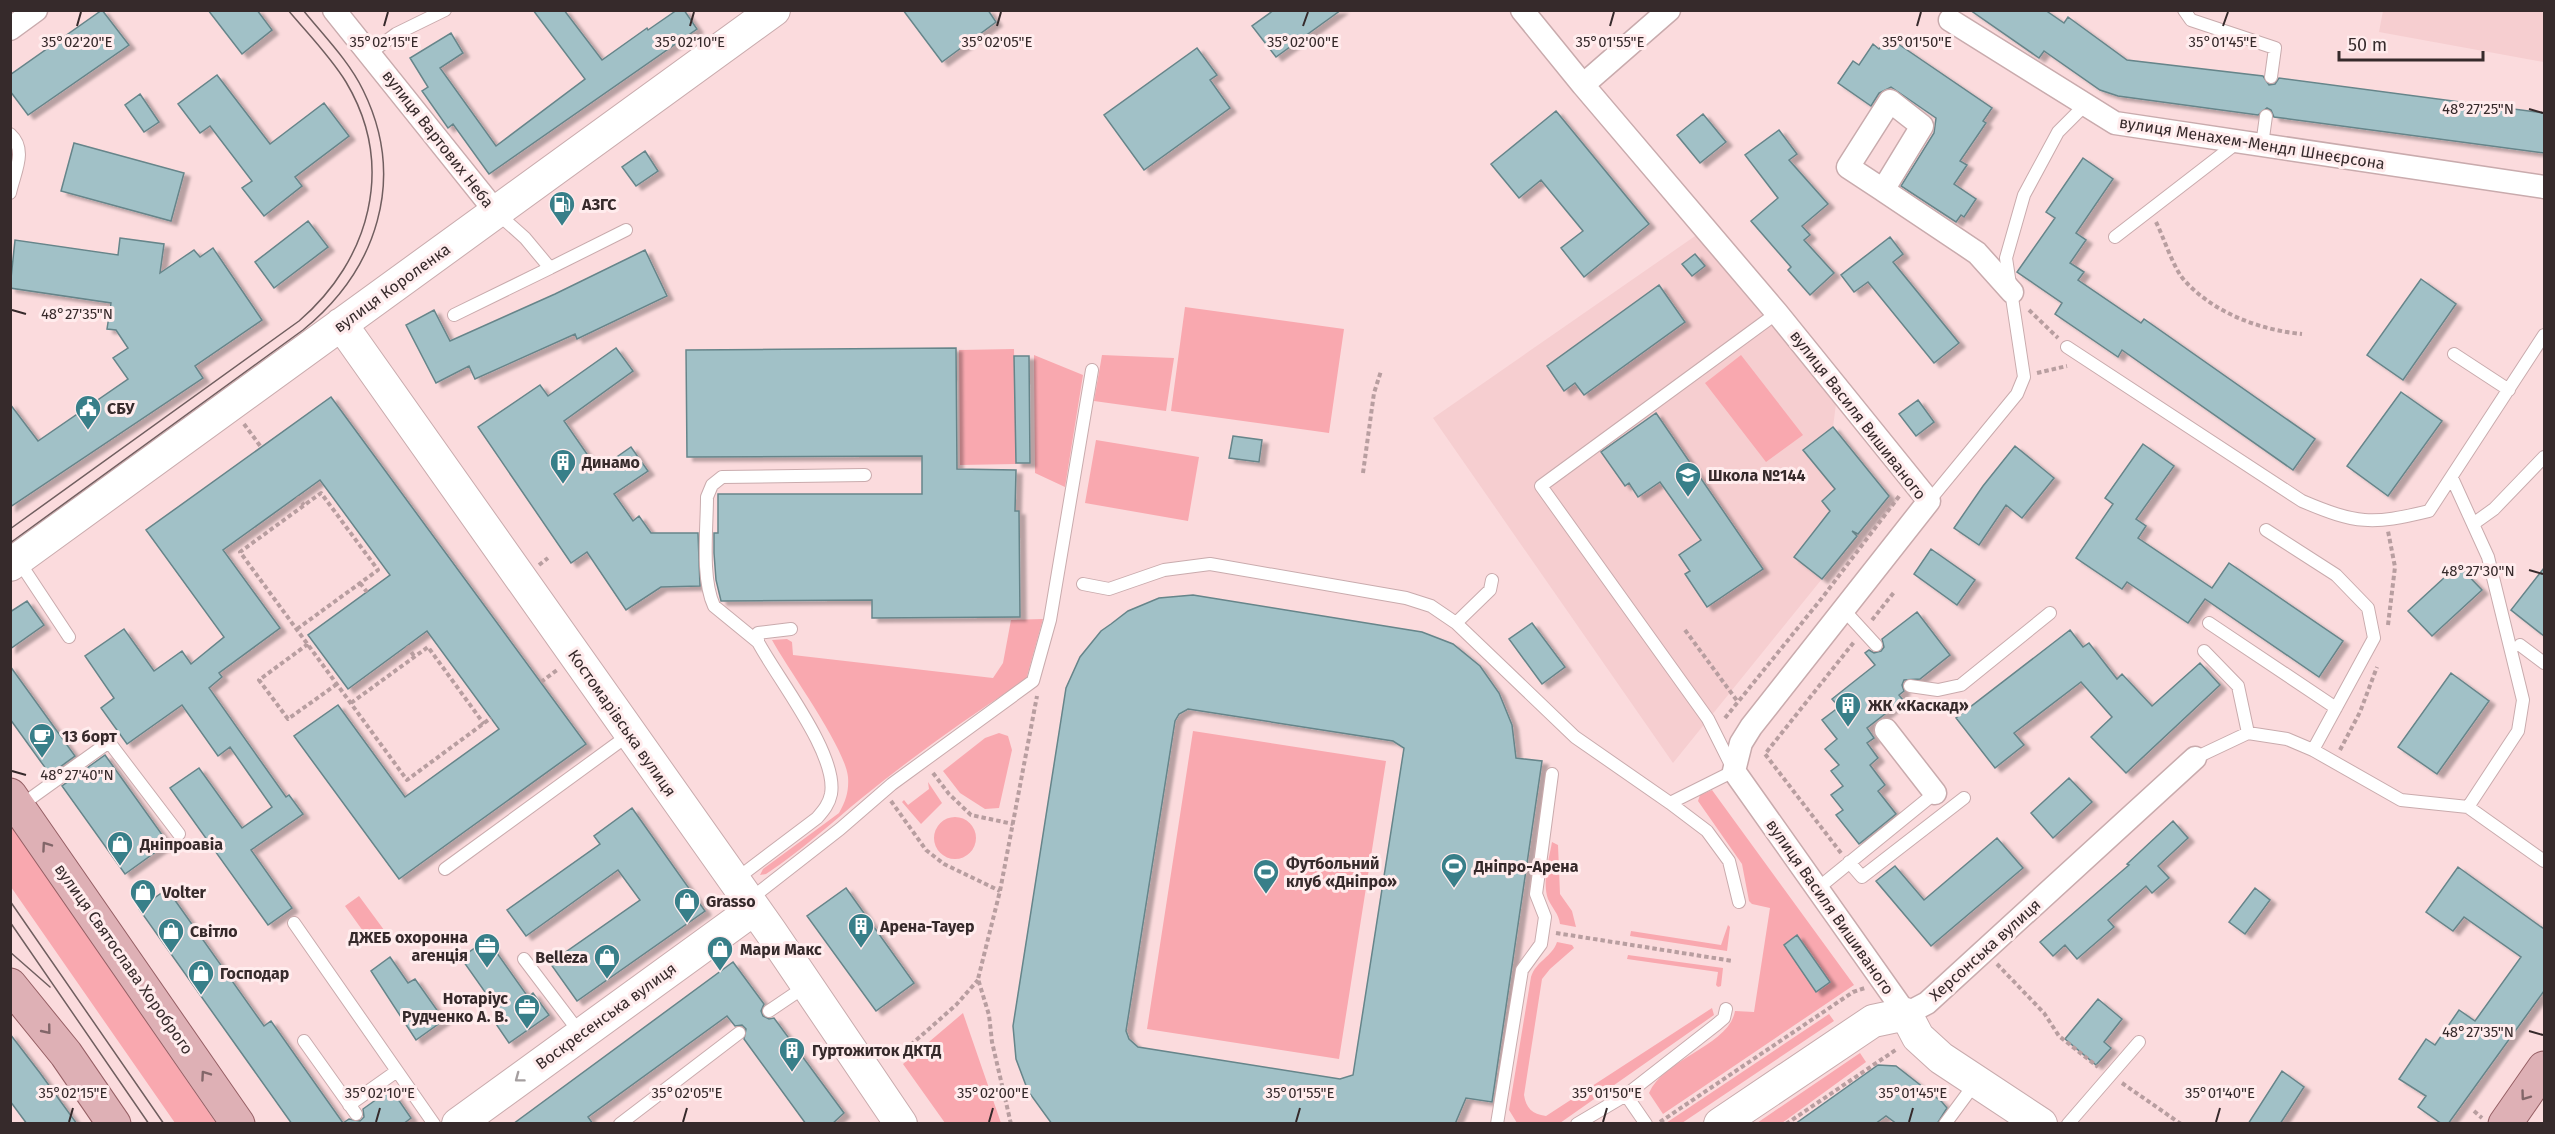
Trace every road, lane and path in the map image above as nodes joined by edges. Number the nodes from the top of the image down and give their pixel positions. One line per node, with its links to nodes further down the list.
1 (334, 10): 8 (street, вулиця Вартових Неба)
2 (445, 10): 8 (lane)
3 (774, 10): 20 (street, вулиця Короленка)
4 (1522, 10): 10 (street, вулиця Василя Вишиваного)
5 (1669, 10): 10 (street)
6 (2184, 10): 9 (lane)
7 (1950, 20): 11 (street, вулиця Менахем-Мендл Шнеєрсона)
8 (370, 53): 20 (street, вулиця Вартових Неба)
9 (2271, 77)
10 (1582, 86): 25 (street, вулиця Василя Вишиваного)
11 (2085, 105): 14 (street, вулиця Менахем-Мендл Шнеєрсона); 24 (lane)
12 (2266, 116): 15 (lane)
13 (10, 134): 18 (lane)
14 (2238, 142): 15 (street, вулиця Менахем-Мендл Шнеєрсона); 19 (lane)
15 (2262, 145): 16 (street, вулиця Менахем-Мендл Шнеєрсона)
16 (2544, 187)
17 (1883, 190): 24 (street)
18 (10, 193)
19 (2151, 210): 22 (lane); 28 (path)
20 (496, 212): 23 (lane); 27 (street, вулиця Короленка)
21 (626, 230): 23 (lane)
22 (2115, 237)
23 (550, 268): 26 (lane)
24 (2012, 292): 30 (path); 35 (lane)
25 (1777, 313): 43 (street, вулиця Василя Вишиваного); 79 (lane)
26 (454, 315)
27 (341, 324): 47 (street, вулиця Короленка); 81 (street, Костомарівська вулиця)
28 (2302, 334)
29 (2544, 334): 36 (lane)
30 (2067, 347): 32 (lane)
31 (2454, 354): 36 (lane)
32 (2089, 360): 35 (path); 40 (lane)
33 (1092, 370): 103 (lane)
34 (1381, 371): 38 (path)
35 (2024, 377): 43 (lane)
36 (2509, 390): 40 (lane)
37 (2544, 457): 45 (lane)
38 (1363, 473)
39 (866, 475): 62 (lane)
40 (2452, 478): 45 (lane)
41 (1900, 489): 73 (path)
42 (297, 497): 44 (path)
43 (1929, 501): 53 (street, вулиця Василя Вишиваного)
44 (304, 506): 49 (path); 57 (path)
45 (2473, 524): 93 (lane)
46 (2266, 530): 75 (lane)
47 (14, 563): 61 (lane)
48 (1492, 580): 55 (lane)
49 (360, 582): 52 (path); 57 (path)
50 (1083, 584): 55 (lane)
51 (1895, 591): 60 (path)
52 (367, 592)
53 (1843, 609): 60 (lane); 84 (street, вулиця Василя Вишиваного)
54 (2050, 614): 71 (lane)
55 (1456, 623): 91 (lane)
56 (2209, 623): 75 (lane)
57 (297, 629): 63 (path)
58 (791, 629): 62 (lane)
59 (1685, 630): 73 (path)
60 (1863, 631): 64 (lane); 97 (path)
61 (69, 637)
62 (758, 642): 103 (lane)
63 (308, 644): 70 (path); 70 (path)
64 (1876, 645)
65 (2520, 645): 69 (lane)
66 (407, 646): 68 (path)
67 (2204, 651): 80 (lane)
68 (414, 656): 74 (path); 77 (path)
69 (2544, 663)
70 (337, 684): 74 (path)
71 (1910, 686)
72 (1029, 697): 95 (path)
73 (1738, 702): 79 (path)
74 (351, 703): 77 (path)
75 (2336, 708): 82 (lane)
76 (491, 718): 77 (path)
77 (484, 724)
78 (1886, 730): 87 (street)
79 (1714, 732): 84 (lane)
80 (2248, 733): 82 (lane); 83 (lane)
81 (630, 734): 100 (lane); 103 (street, Костомарівська вулиця)
82 (2313, 750): 93 (lane)
83 (2195, 758): 107 (street, Херсонська вулиця)
84 (1734, 771): 91 (lane); 101 (street, вулиця Василя Вишиваного)
85 (1552, 774): 136 (lane)
86 (935, 776): 95 (path)
87 (1935, 793): 99 (lane)
88 (898, 795): 94 (path)
89 (1964, 798): 99 (lane)
90 (15, 801): 96 (lane); 130 (main road, вулиця Святослава Хороброго, one-way to 90)
91 (1670, 803): 104 (lane)
92 (895, 807): 102 (path)
93 (2468, 807): 98 (lane)
94 (883, 809)
95 (1013, 824): 102 (path)
96 (179, 834)
97 (1832, 841)
98 (2544, 861)
99 (1850, 862): 101 (lane)
100 (445, 869)
101 (1817, 889): 111 (street, вулиця Василя Вишиваного)
102 (1000, 891): 110 (path)
103 (745, 897): 113 (street, Костомарівська вулиця); 117 (street, Воскресенська вулиця)
104 (1739, 902)
105 (294, 923): 123 (lane)
106 (1557, 933): 109 (path)
107 (1984, 951): 116 (street, Херсонська вулиця); 124 (path)
108 (524, 959): 117 (lane)
109 (1733, 961)
110 (978, 979): 121 (path); 135 (path)
111 (1886, 983): 116 (street, вулиця Василя Вишиваного); 139 (path)
112 (10, 985): 129 (main road, one-way to 129)
113 (806, 986): 115 (lane); 134 (street, Костомарівська вулиця)
114 (1726, 1009): 126 (lane)
115 (769, 1011)
116 (1912, 1025): 125 (street); 140 (street, Херсонська вулиця); 141 (path)
117 (580, 1033): 132 (street, Воскресенська вулиця, one-way to 132)
118 (740, 1033): 133 (lane)
119 (304, 1041): 123 (lane)
120 (2139, 1042): 124 (lane)
121 (905, 1050)
122 (2544, 1068): 128 (main road, one-way to 128)
123 (397, 1071): 131 (lane)
124 (2110, 1075): 144 (lane); 145 (path)
125 (1976, 1082): 142 (lane); 143 (street)
126 (1626, 1095): 137 (lane); 138 (lane)
127 (2474, 1111): 128 (path)
128 (2494, 1120)
129 (114, 1124)
130 (238, 1124)
131 (434, 1124)
132 (458, 1124)
133 (620, 1124)
134 (901, 1124)
135 (1011, 1124)
136 (1497, 1124)
137 (1577, 1124)
138 (1646, 1124)
139 (1658, 1124)
140 (1720, 1124)
141 (1786, 1124)
142 (1945, 1124)
143 (2041, 1124)
144 (2068, 1124)
145 (2181, 1124)

